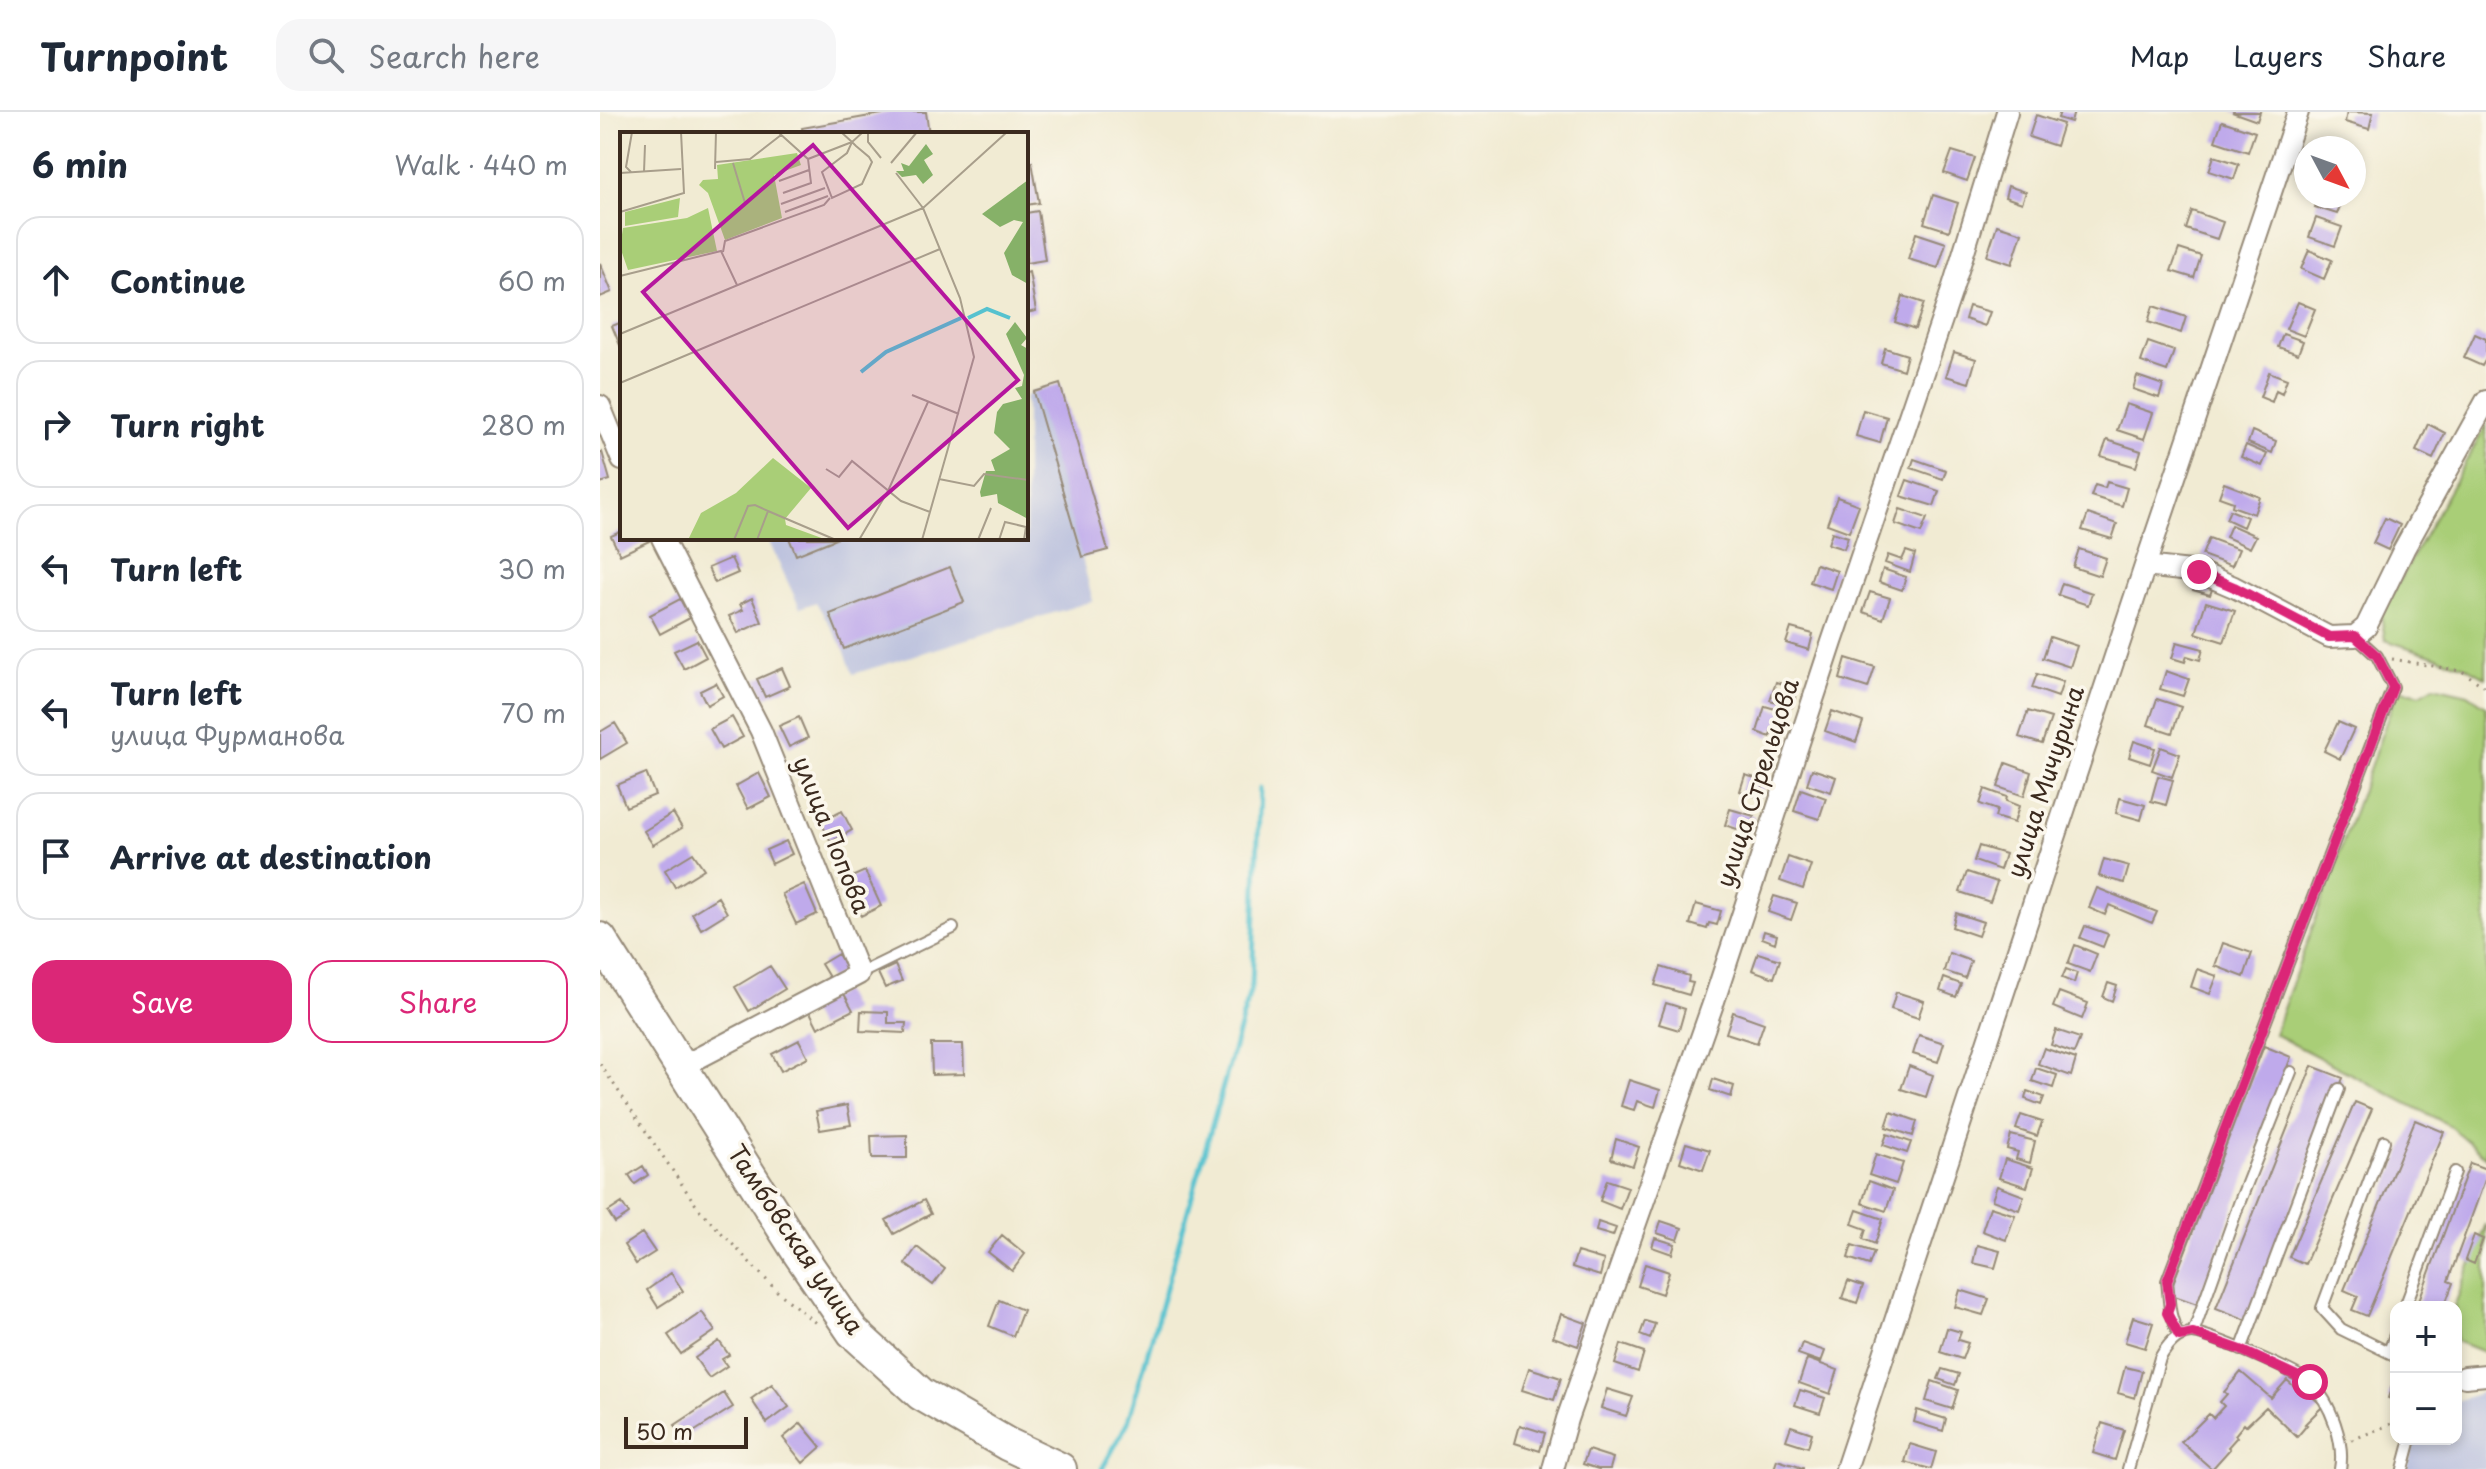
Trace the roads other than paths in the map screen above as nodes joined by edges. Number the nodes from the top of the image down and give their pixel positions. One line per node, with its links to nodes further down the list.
1 (2007, 112): 26 (street, улица Стрельцова)
2 (2298, 112): 7 (street, улица Мичурина)
3 (2486, 401): 8 (street)
4 (600, 406): 5 (street)
5 (611, 440)
6 (663, 540): 11 (street, улица Попова)
7 (2145, 566): 8 (street); 27 (street, улица Мичурина)
8 (2355, 636): 19 (lane)
9 (953, 928): 11 (lane)
10 (600, 939): 12 (main road, Тамбовская улица)
11 (859, 974): 12 (street)
12 (681, 1067): 25 (main road, Тамбовская улица)
13 (2291, 1072): 18 (lane)
14 (2339, 1089): 20 (lane)
15 (2384, 1141): 21 (lane)
16 (2455, 1172): 17 (lane)
17 (2407, 1301)
18 (2193, 1333): 19 (lane); 20 (lane)
19 (2179, 1336): 28 (lane)
20 (2241, 1350): 29 (lane)
21 (2390, 1353)
22 (2486, 1375): 23 (street)
23 (2462, 1380)
24 (2409, 1445): 30 (lane)
25 (1060, 1469)
26 (1553, 1469)
27 (1846, 1469)
28 (2128, 1469)
29 (2340, 1469)
30 (2403, 1469)

